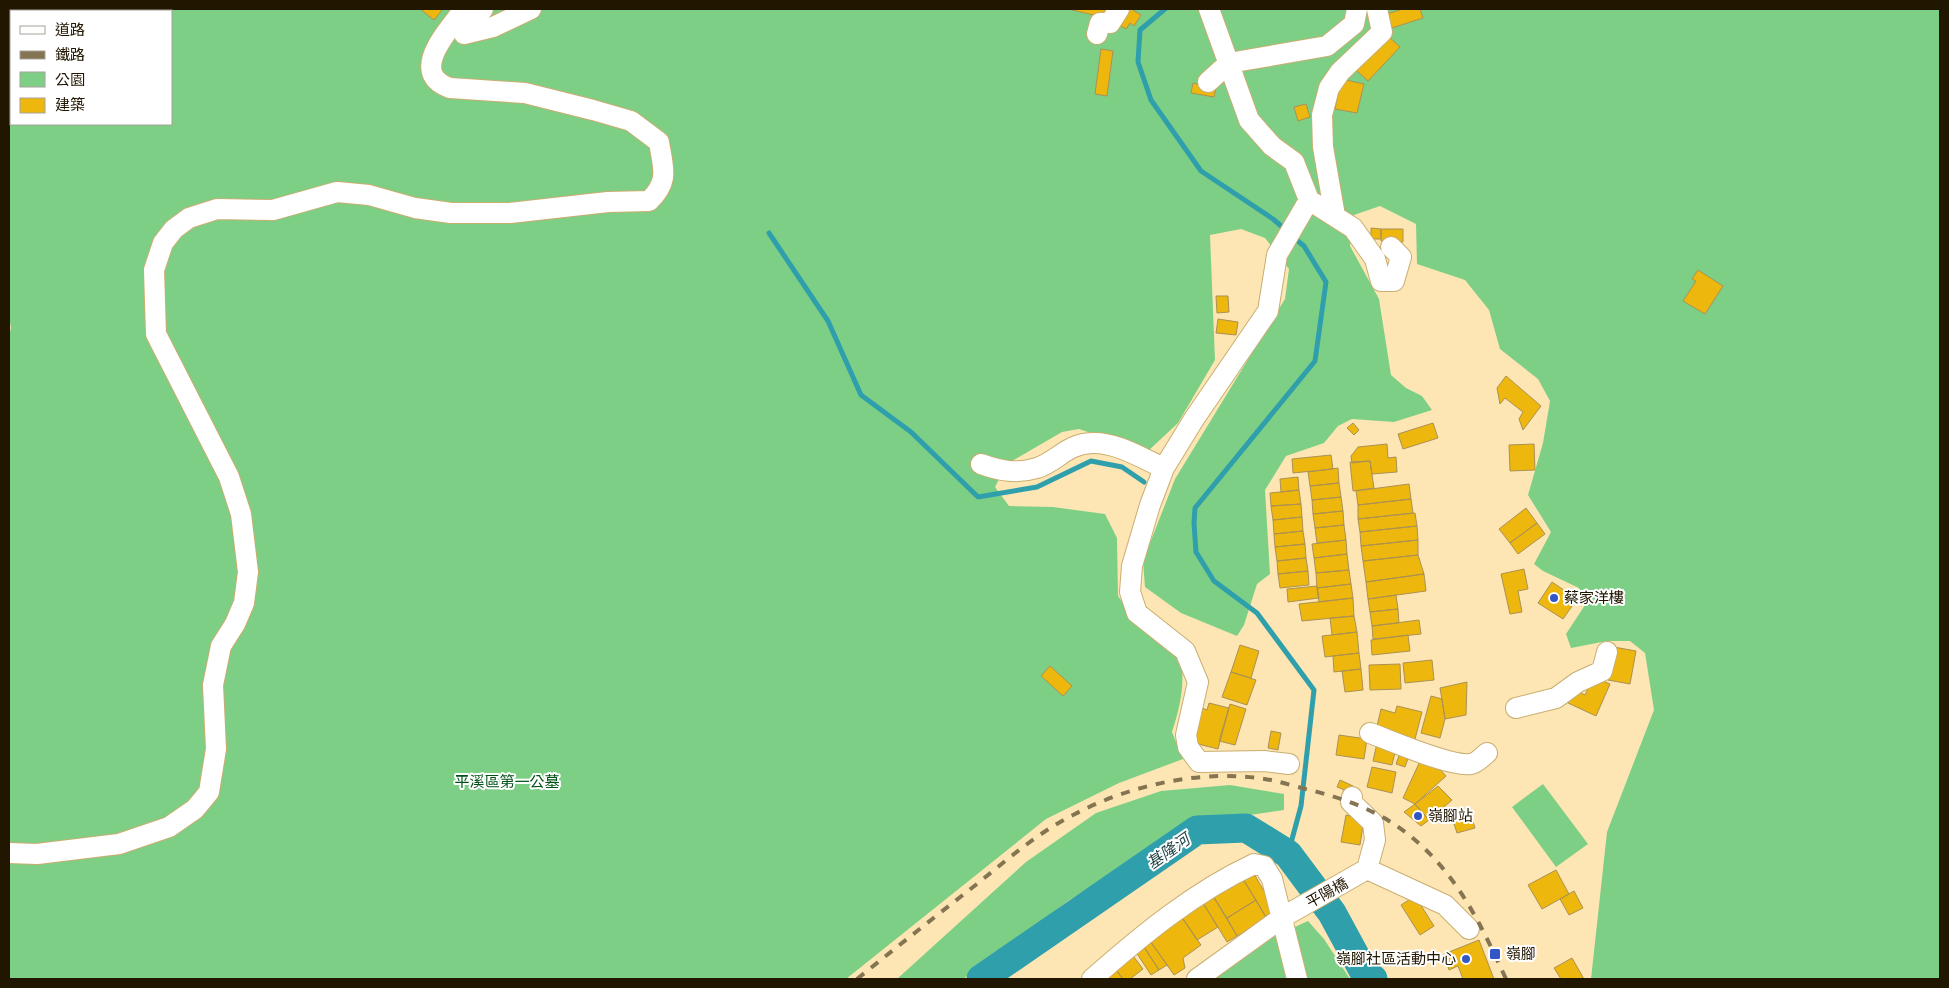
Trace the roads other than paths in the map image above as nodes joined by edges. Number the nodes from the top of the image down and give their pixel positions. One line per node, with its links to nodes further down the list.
1 (464, 9): 24 (street)
2 (483, 9): 3 (street)
3 (531, 9)
4 (1119, 9): 9 (street)
5 (1209, 9): 11 (street)
6 (1357, 9): 8 (street)
7 (1377, 9): 10 (street)
8 (1350, 28): 10 (street); 11 (street)
9 (1097, 34)
10 (1366, 49): 14 (street)
11 (1229, 63): 12 (street); 13 (street)
12 (1208, 82)
13 (1309, 200): 14 (street); 17 (street)
14 (1335, 216): 15 (street)
15 (1391, 247)
16 (981, 464): 17 (street)
17 (1164, 468): 22 (street)
18 (1607, 652): 19 (street)
19 (1516, 708)
20 (1370, 733): 21 (street)
21 (1487, 753)
22 (1289, 764)
23 (1352, 797): 25 (street)
24 (9, 854)
25 (1365, 871): 26 (street, 平陽橋); 27 (street)
26 (1287, 915): 28 (street); 29 (street, 平陽橋); 30 (street)
27 (1469, 928)
28 (1092, 979)
29 (1197, 979)
30 (1297, 979)

